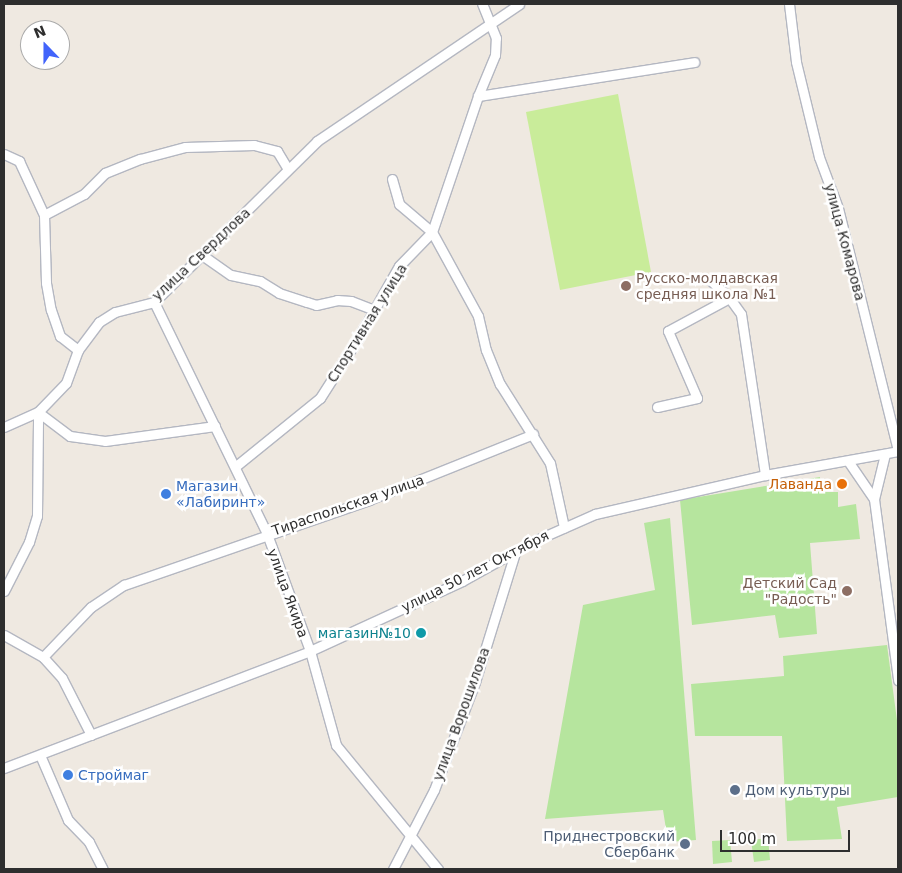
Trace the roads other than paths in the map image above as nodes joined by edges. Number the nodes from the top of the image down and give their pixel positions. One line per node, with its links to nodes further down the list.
1 (482, 4): 4 (street, Спортивная улица)
2 (519, 4): 4 (street, улица Свердлова)
3 (789, 4): 23 (street, улица Комарова)
4 (490, 24): 6 (street, Спортивная улица); 8 (street, улица Свердлова)
5 (694, 62): 6 (street)
6 (478, 96): 11 (street, Спортивная улица)
7 (4, 154): 10 (street)
8 (288, 169): 10 (street); 12 (street, улица Свердлова)
9 (392, 179): 11 (street)
10 (44, 215): 17 (street)
11 (432, 232): 16 (street, Спортивная улица); 22 (street)
12 (202, 255): 15 (street, улица Свердлова); 16 (street)
13 (710, 280): 14 (street)
14 (730, 298): 18 (street); 27 (street)
15 (154, 302): 17 (street, улица Свердлова); 20 (street, улица Якира)
16 (372, 309): 26 (street, Спортивная улица)
17 (78, 350): 19 (street, улица Свердлова)
18 (657, 407)
19 (38, 412): 20 (street); 21 (street, улица Свердлова); 32 (street)
20 (215, 426): 26 (street, улица Якира)
21 (4, 427)
22 (533, 434): 29 (street); 30 (street, Тираспольская улица)
23 (898, 451): 24 (street, улица 50 лет Октября)
24 (885, 454): 25 (street, улица 50 лет Октября); 28 (street)
25 (848, 460): 27 (street, улица 50 лет Октября); 28 (street)
26 (236, 466): 30 (street, улица Якира)
27 (765, 475): 29 (street, улица 50 лет Октября)
28 (874, 499): 36 (street)
29 (564, 527): 31 (street, улица 50 лет Октября)
30 (267, 534): 34 (street, улица Якира); 35 (street, Тираспольская улица)
31 (515, 553): 34 (street, улица 50 лет Октября); 40 (street, улица Ворошилова)
32 (4, 591)
33 (4, 635): 35 (street)
34 (310, 651): 37 (street, улица 50 лет Октября); 40 (street, улица Якира)
35 (43, 657): 37 (street)
36 (898, 680)
37 (91, 735): 38 (street, улица 50 лет Октября)
38 (40, 755): 39 (street, улица 50 лет Октября); 41 (street)
39 (4, 768)
40 (410, 838): 42 (street, улица Ворошилова); 43 (street, улица Якира)
41 (103, 869)
42 (393, 869)
43 (438, 869)

